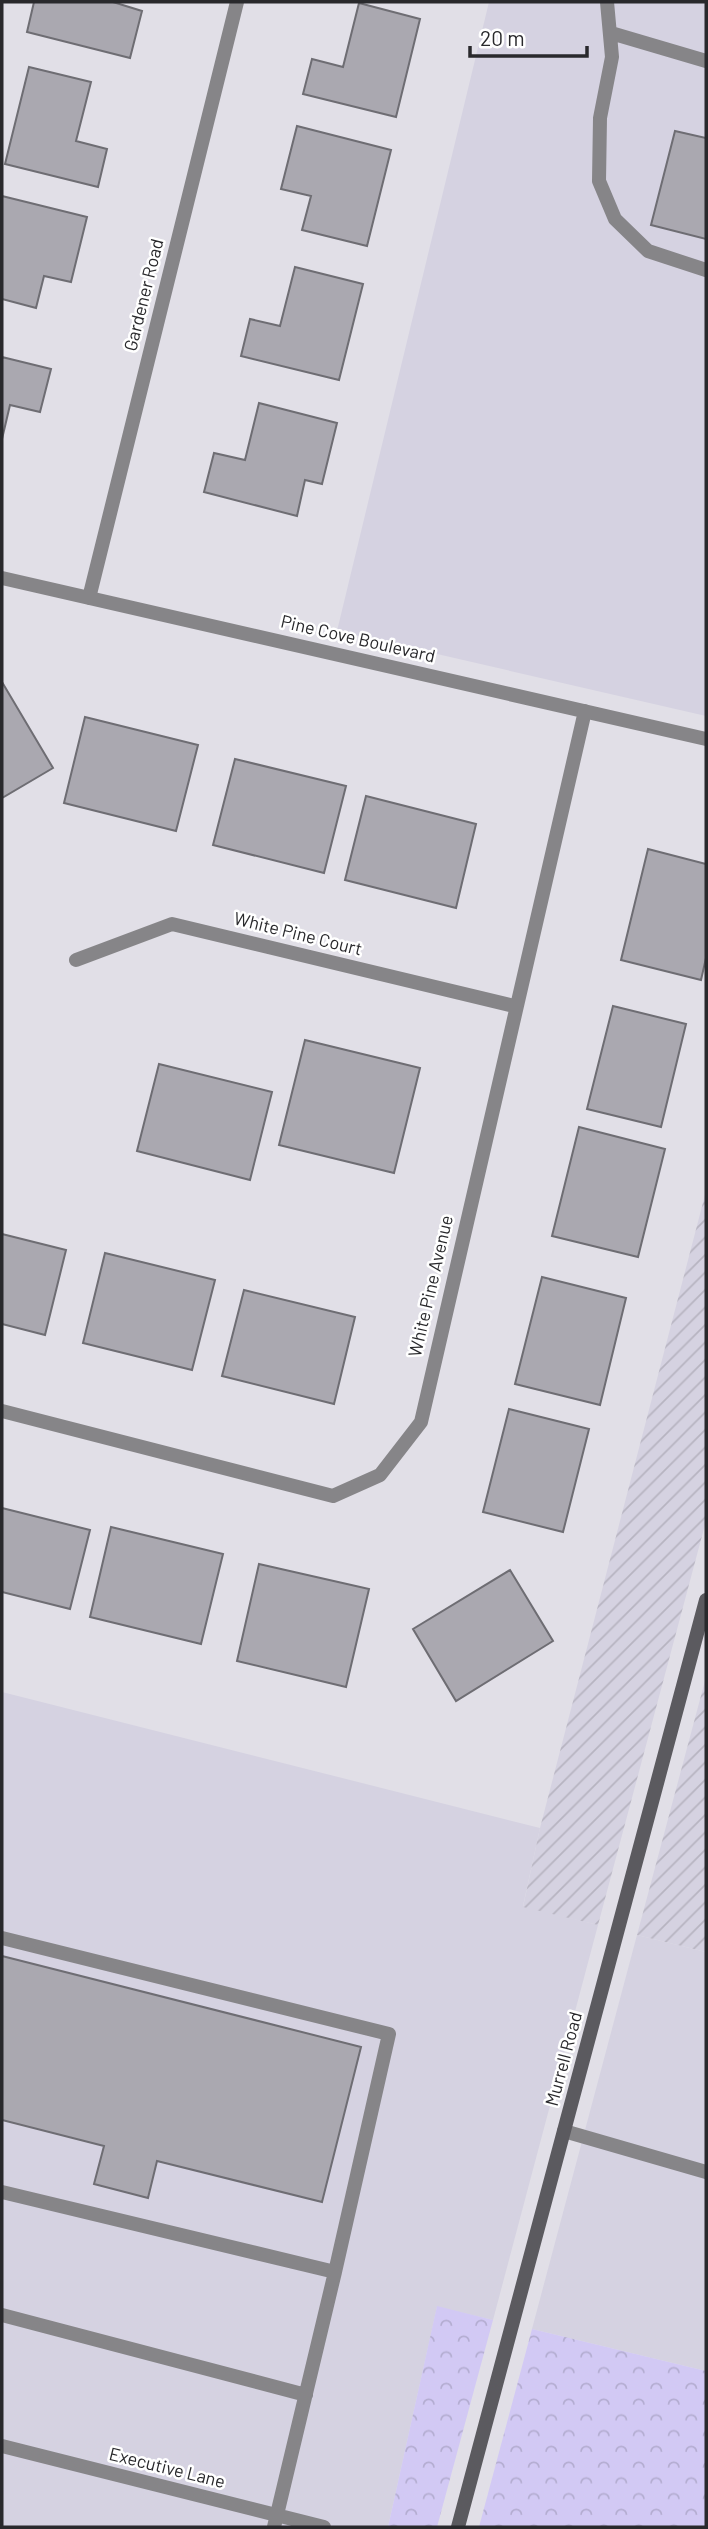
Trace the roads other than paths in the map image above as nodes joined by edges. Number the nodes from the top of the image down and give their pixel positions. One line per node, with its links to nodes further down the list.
1 (237, 2): 7 (street, Gardener Road)
2 (607, 2): 3 (street)
3 (611, 33): 4 (street); 5 (street)
4 (706, 61)
5 (706, 270)
6 (2, 578): 7 (street, Pine Cove Boulevard)
7 (89, 598): 8 (street, Pine Cove Boulevard)
8 (585, 711): 9 (street, Pine Cove Boulevard); 11 (street, White Pine Avenue)
9 (706, 739)
10 (76, 960): 11 (street, White Pine Court)
11 (514, 1006): 12 (street, White Pine Avenue)
12 (2, 1411)
13 (706, 1600): 15 (street, Murrell Road)
14 (2, 1938): 18 (street)
15 (564, 2131): 16 (street); 24 (street, Murrell Road)
16 (706, 2172)
17 (2, 2192): 18 (street)
18 (335, 2272): 20 (street)
19 (2, 2315): 20 (street)
20 (306, 2395): 22 (street)
21 (2, 2446): 22 (street, Executive Lane)
22 (276, 2521): 23 (street, Executive Lane)
23 (324, 2527)
24 (458, 2527)

